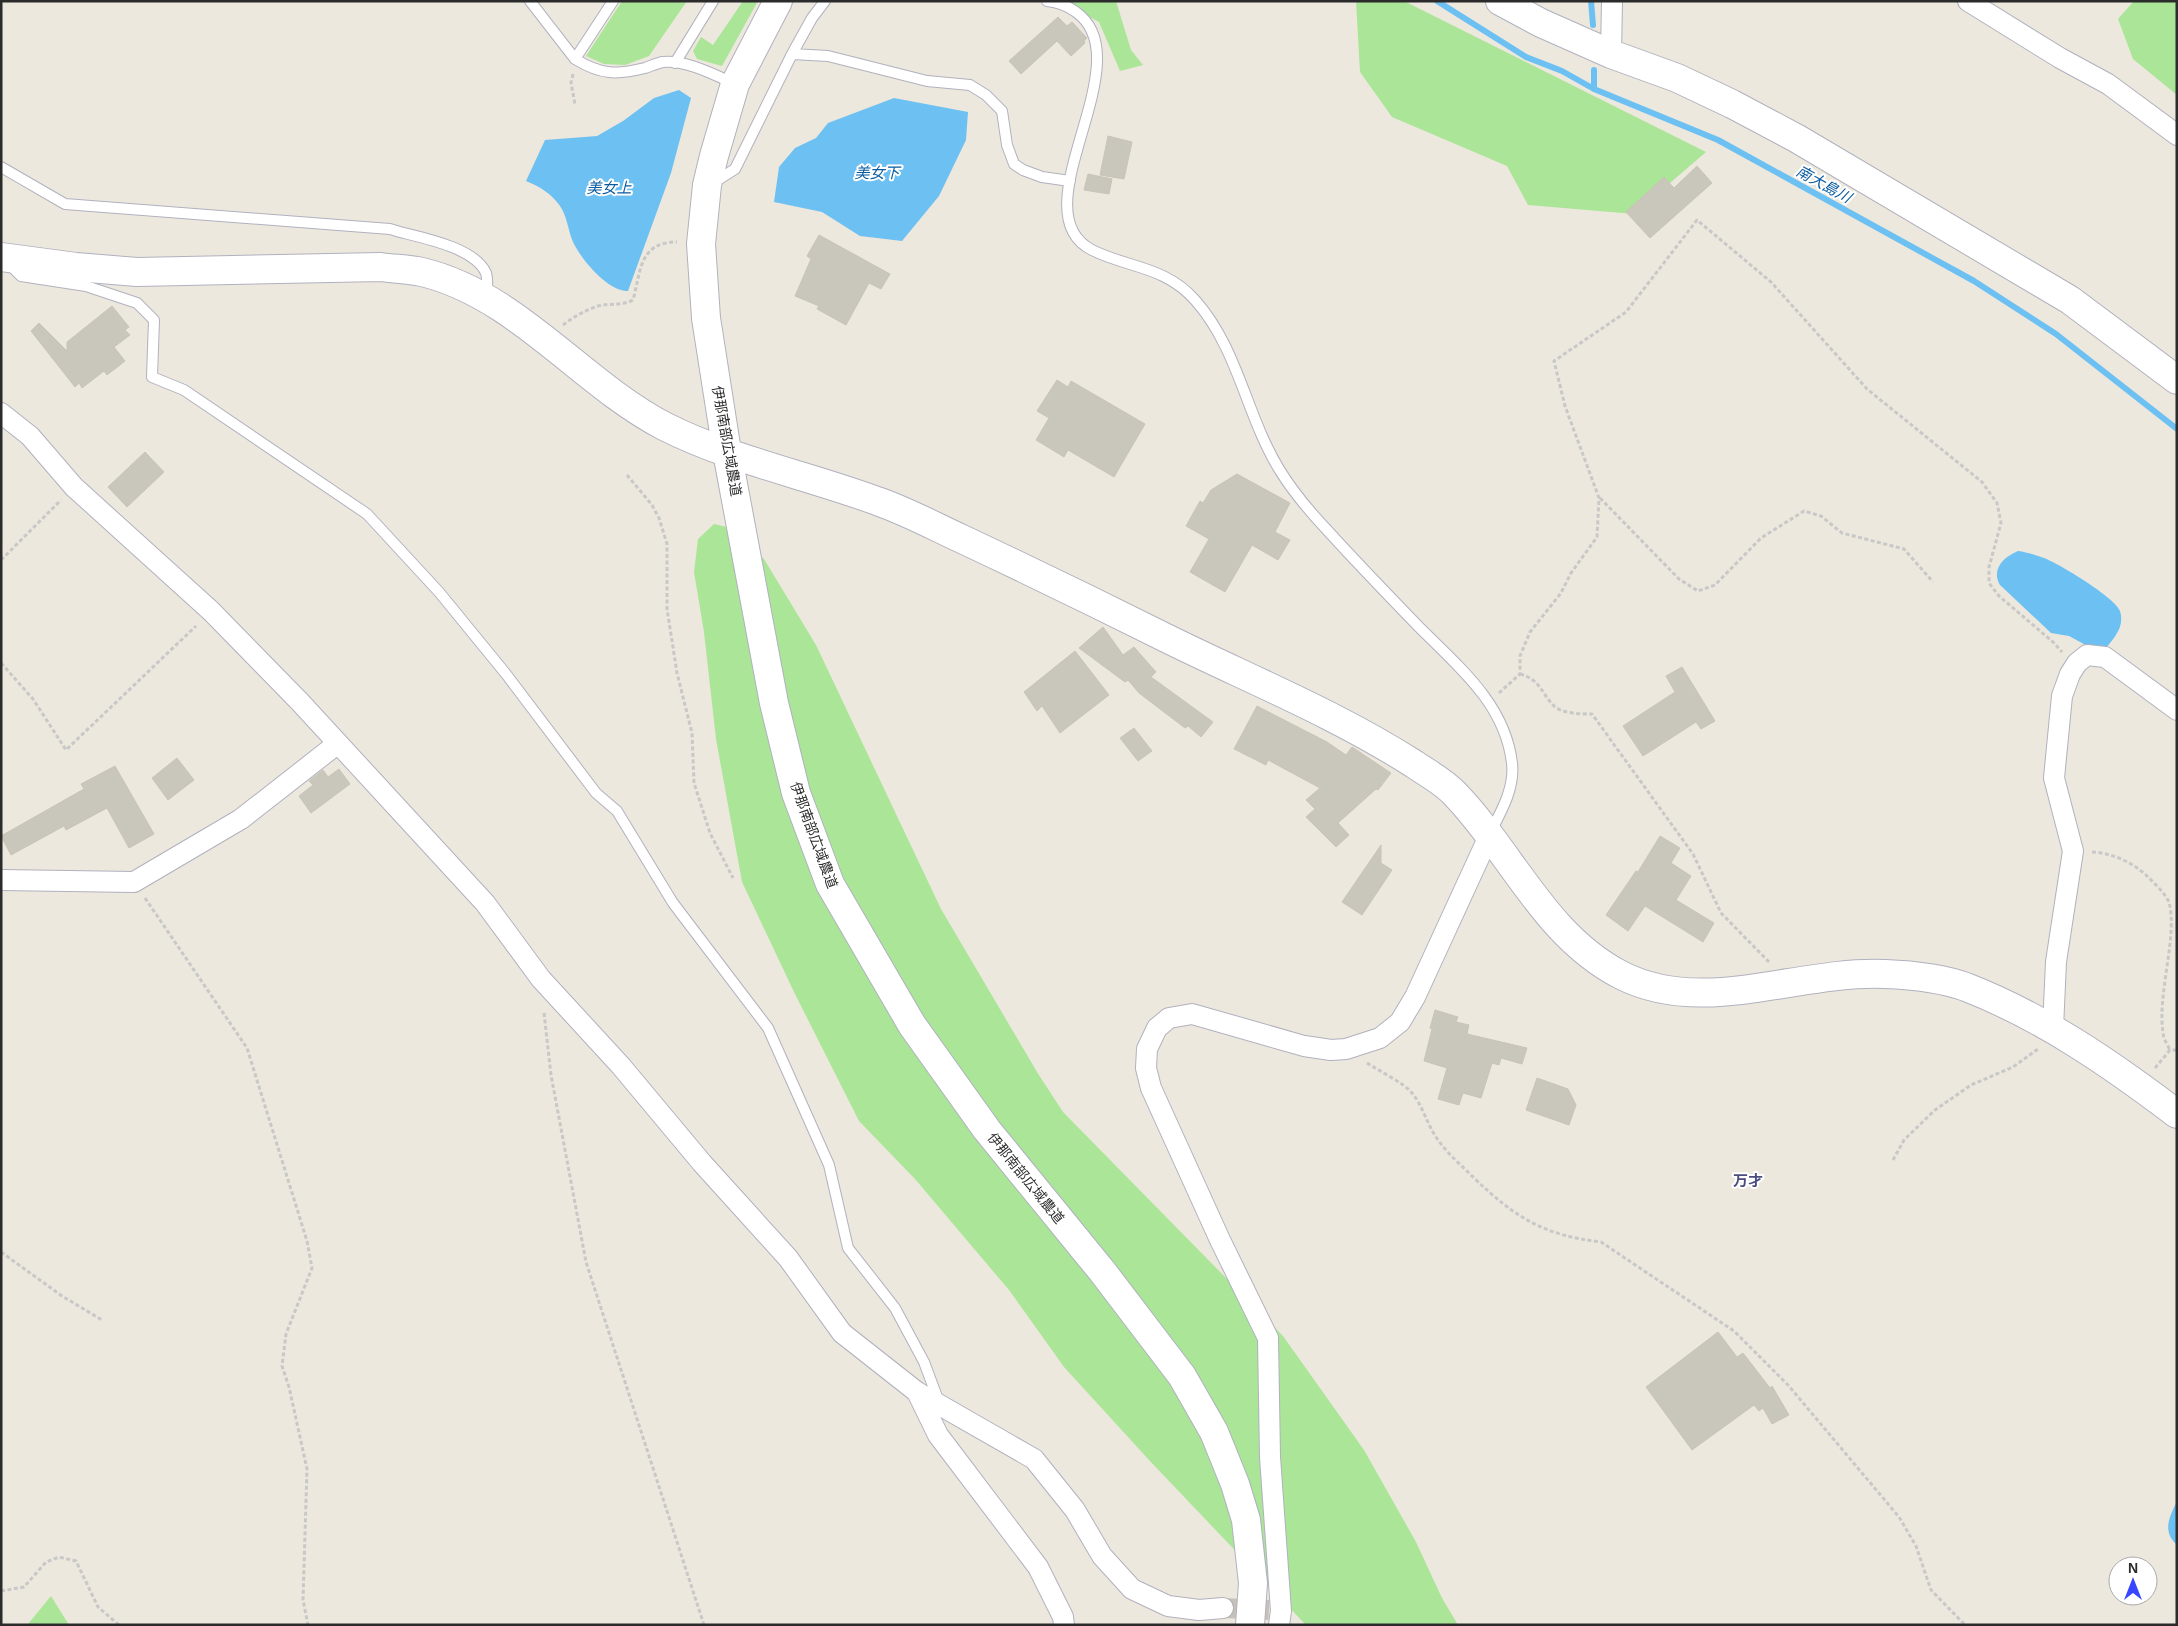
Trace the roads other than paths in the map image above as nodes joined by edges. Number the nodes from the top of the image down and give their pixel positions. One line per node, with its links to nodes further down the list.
1 (530, 1): 12 (lane)
2 (613, 1): 12 (lane)
3 (713, 1): 13 (lane)
4 (778, 1): 14 (street, 伊那南部広域農道)
5 (825, 1): 10 (lane)
6 (1047, 1): 17 (lane)
7 (1500, 1): 11 (street)
8 (1612, 1): 11 (street)
9 (1968, 1): 15 (street)
10 (792, 54): 17 (lane); 18 (lane)
11 (1611, 54): 21 (street)
12 (575, 59): 13 (lane)
13 (675, 62): 14 (lane)
14 (735, 84): 18 (street, 伊那南部広域農道)
15 (2177, 135)
16 (1, 167): 20 (lane)
17 (1070, 181): 26 (lane)
18 (707, 186): 23 (street, 伊那南部広域農道)
19 (2, 258): 20 (street); 31 (lane)
20 (487, 299): 23 (street)
21 (2177, 380)
22 (1, 413): 25 (street)
23 (727, 452): 26 (street); 33 (street, 伊那南部広域農道)
24 (2177, 710): 28 (street)
25 (336, 744): 27 (street); 30 (street)
26 (1489, 836): 28 (street); 33 (street)
27 (1, 880)
28 (2053, 1028): 29 (street)
29 (2177, 1114)
30 (917, 1392): 31 (street); 34 (street)
31 (940, 1404): 32 (street)
32 (1223, 1608)
33 (1274, 1619)
34 (1064, 1625)

